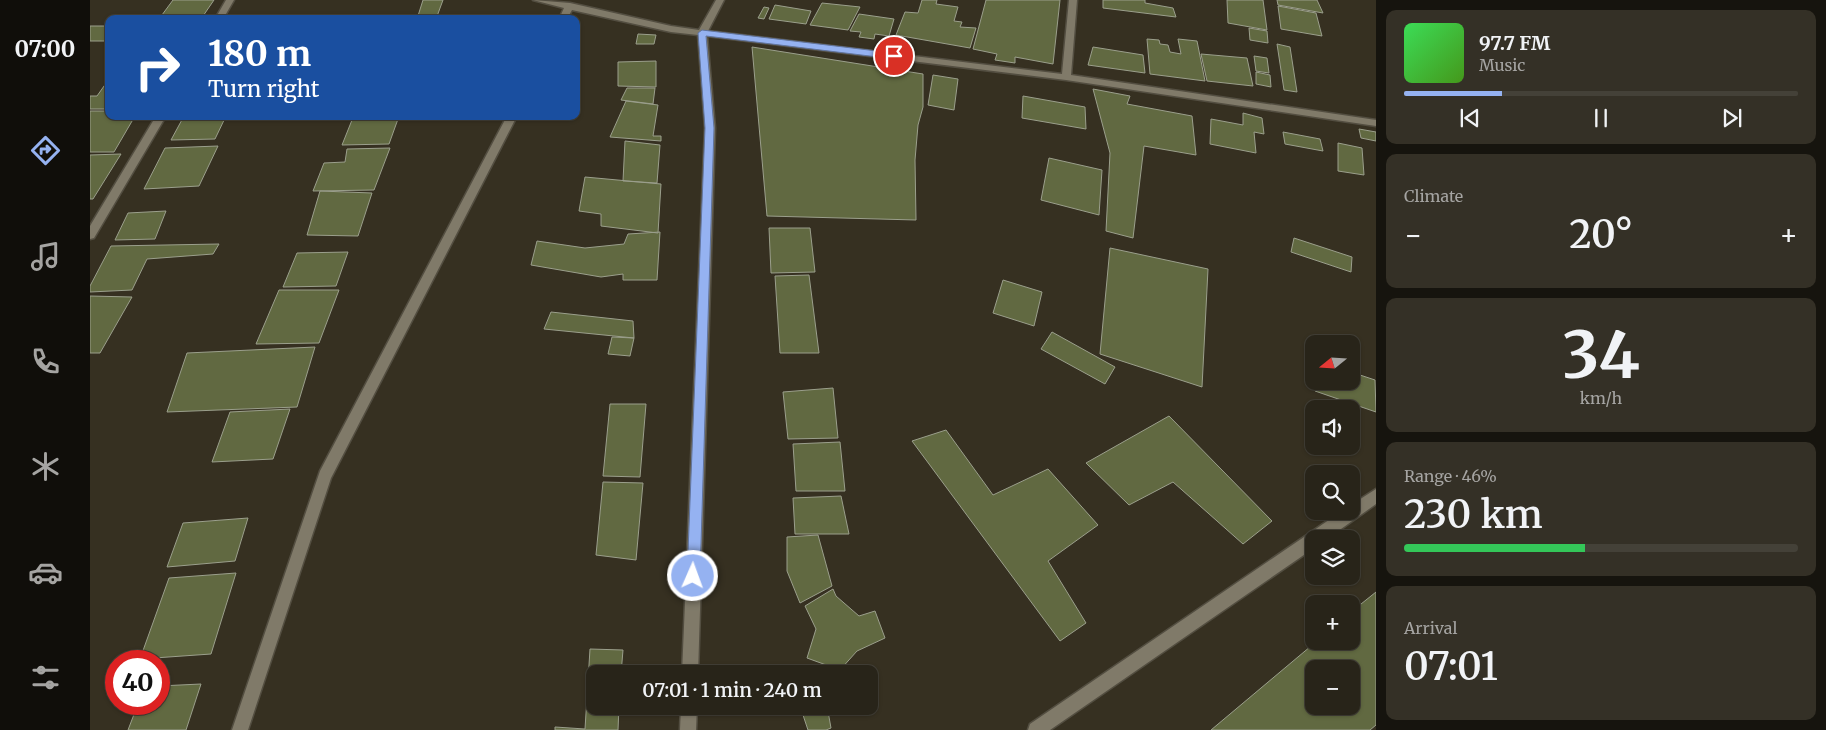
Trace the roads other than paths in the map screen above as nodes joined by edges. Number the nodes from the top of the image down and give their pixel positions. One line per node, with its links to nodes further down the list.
1 (230, 0): 6 (street)
2 (537, 0): 5 (street)
3 (720, 0): 8 (street)
4 (1073, 0): 9 (street)
5 (570, 6): 7 (street); 8 (street)
6 (221, 15)
7 (565, 15)
8 (702, 33): 9 (street); 17 (street)
9 (1066, 77): 12 (street)
10 (159, 120): 13 (street)
11 (510, 120): 19 (street)
12 (1376, 123)
13 (90, 235)
14 (1376, 496): 15 (street)
15 (1327, 530)
16 (1305, 545): 21 (street)
17 (690, 665)
18 (688, 715): 20 (street)
19 (240, 730)
20 (688, 730)
21 (1036, 730)

